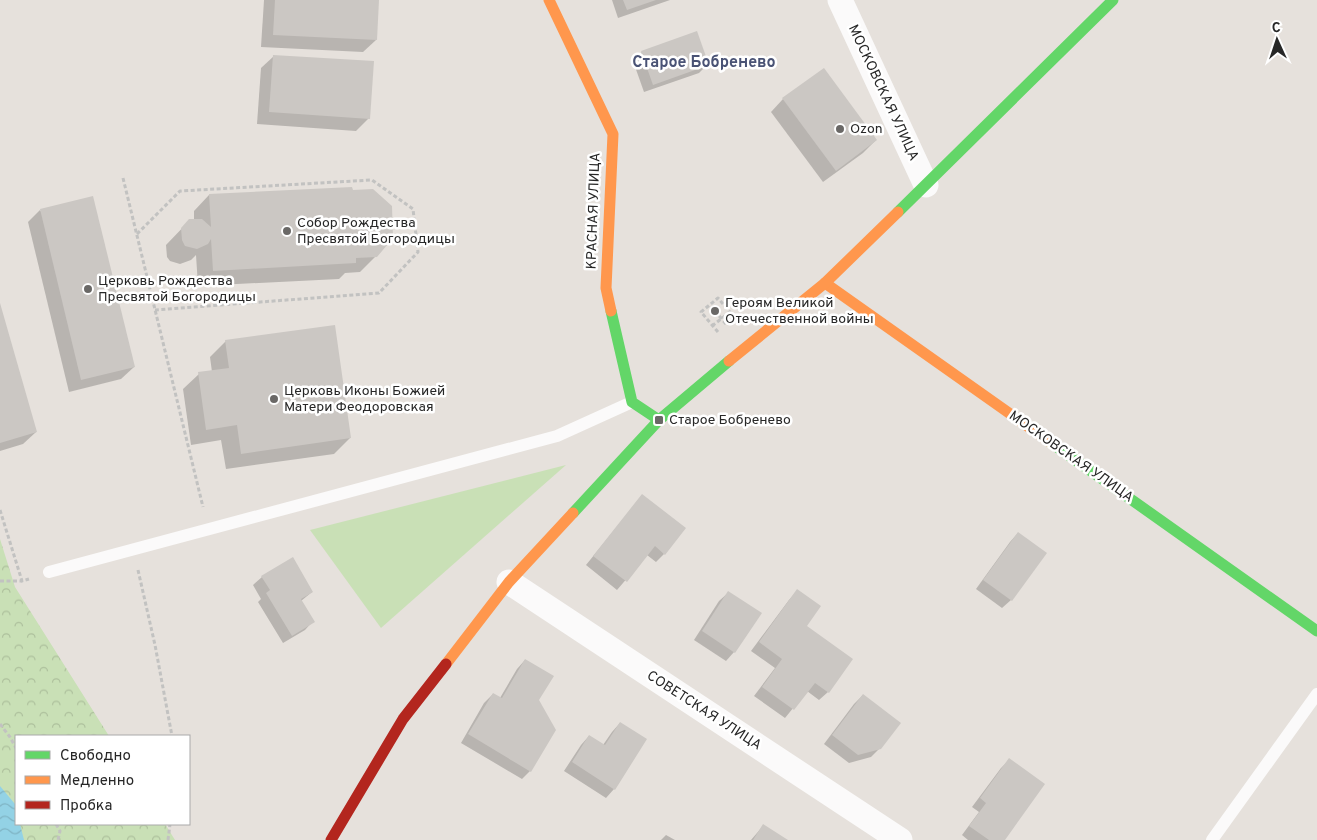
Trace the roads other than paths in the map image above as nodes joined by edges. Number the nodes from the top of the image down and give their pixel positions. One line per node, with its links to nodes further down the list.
1 (549, 0): 6 (street, КРАСНАЯ УЛИЦА)
2 (840, 0): 4 (street, МОСКОВСКАЯ УЛИЦА)
3 (1113, 0): 4 (street)
4 (926, 185): 5 (street)
5 (825, 283): 7 (street); 10 (street, МОСКОВСКАЯ УЛИЦА)
6 (632, 402): 7 (street); 8 (lane)
7 (659, 420): 9 (street)
8 (50, 572)
9 (509, 582): 12 (street); 13 (street, СОВЕТСКАЯ УЛИЦА)
10 (1317, 631)
11 (1317, 694): 14 (lane)
12 (331, 840)
13 (900, 840)
14 (1212, 840)

